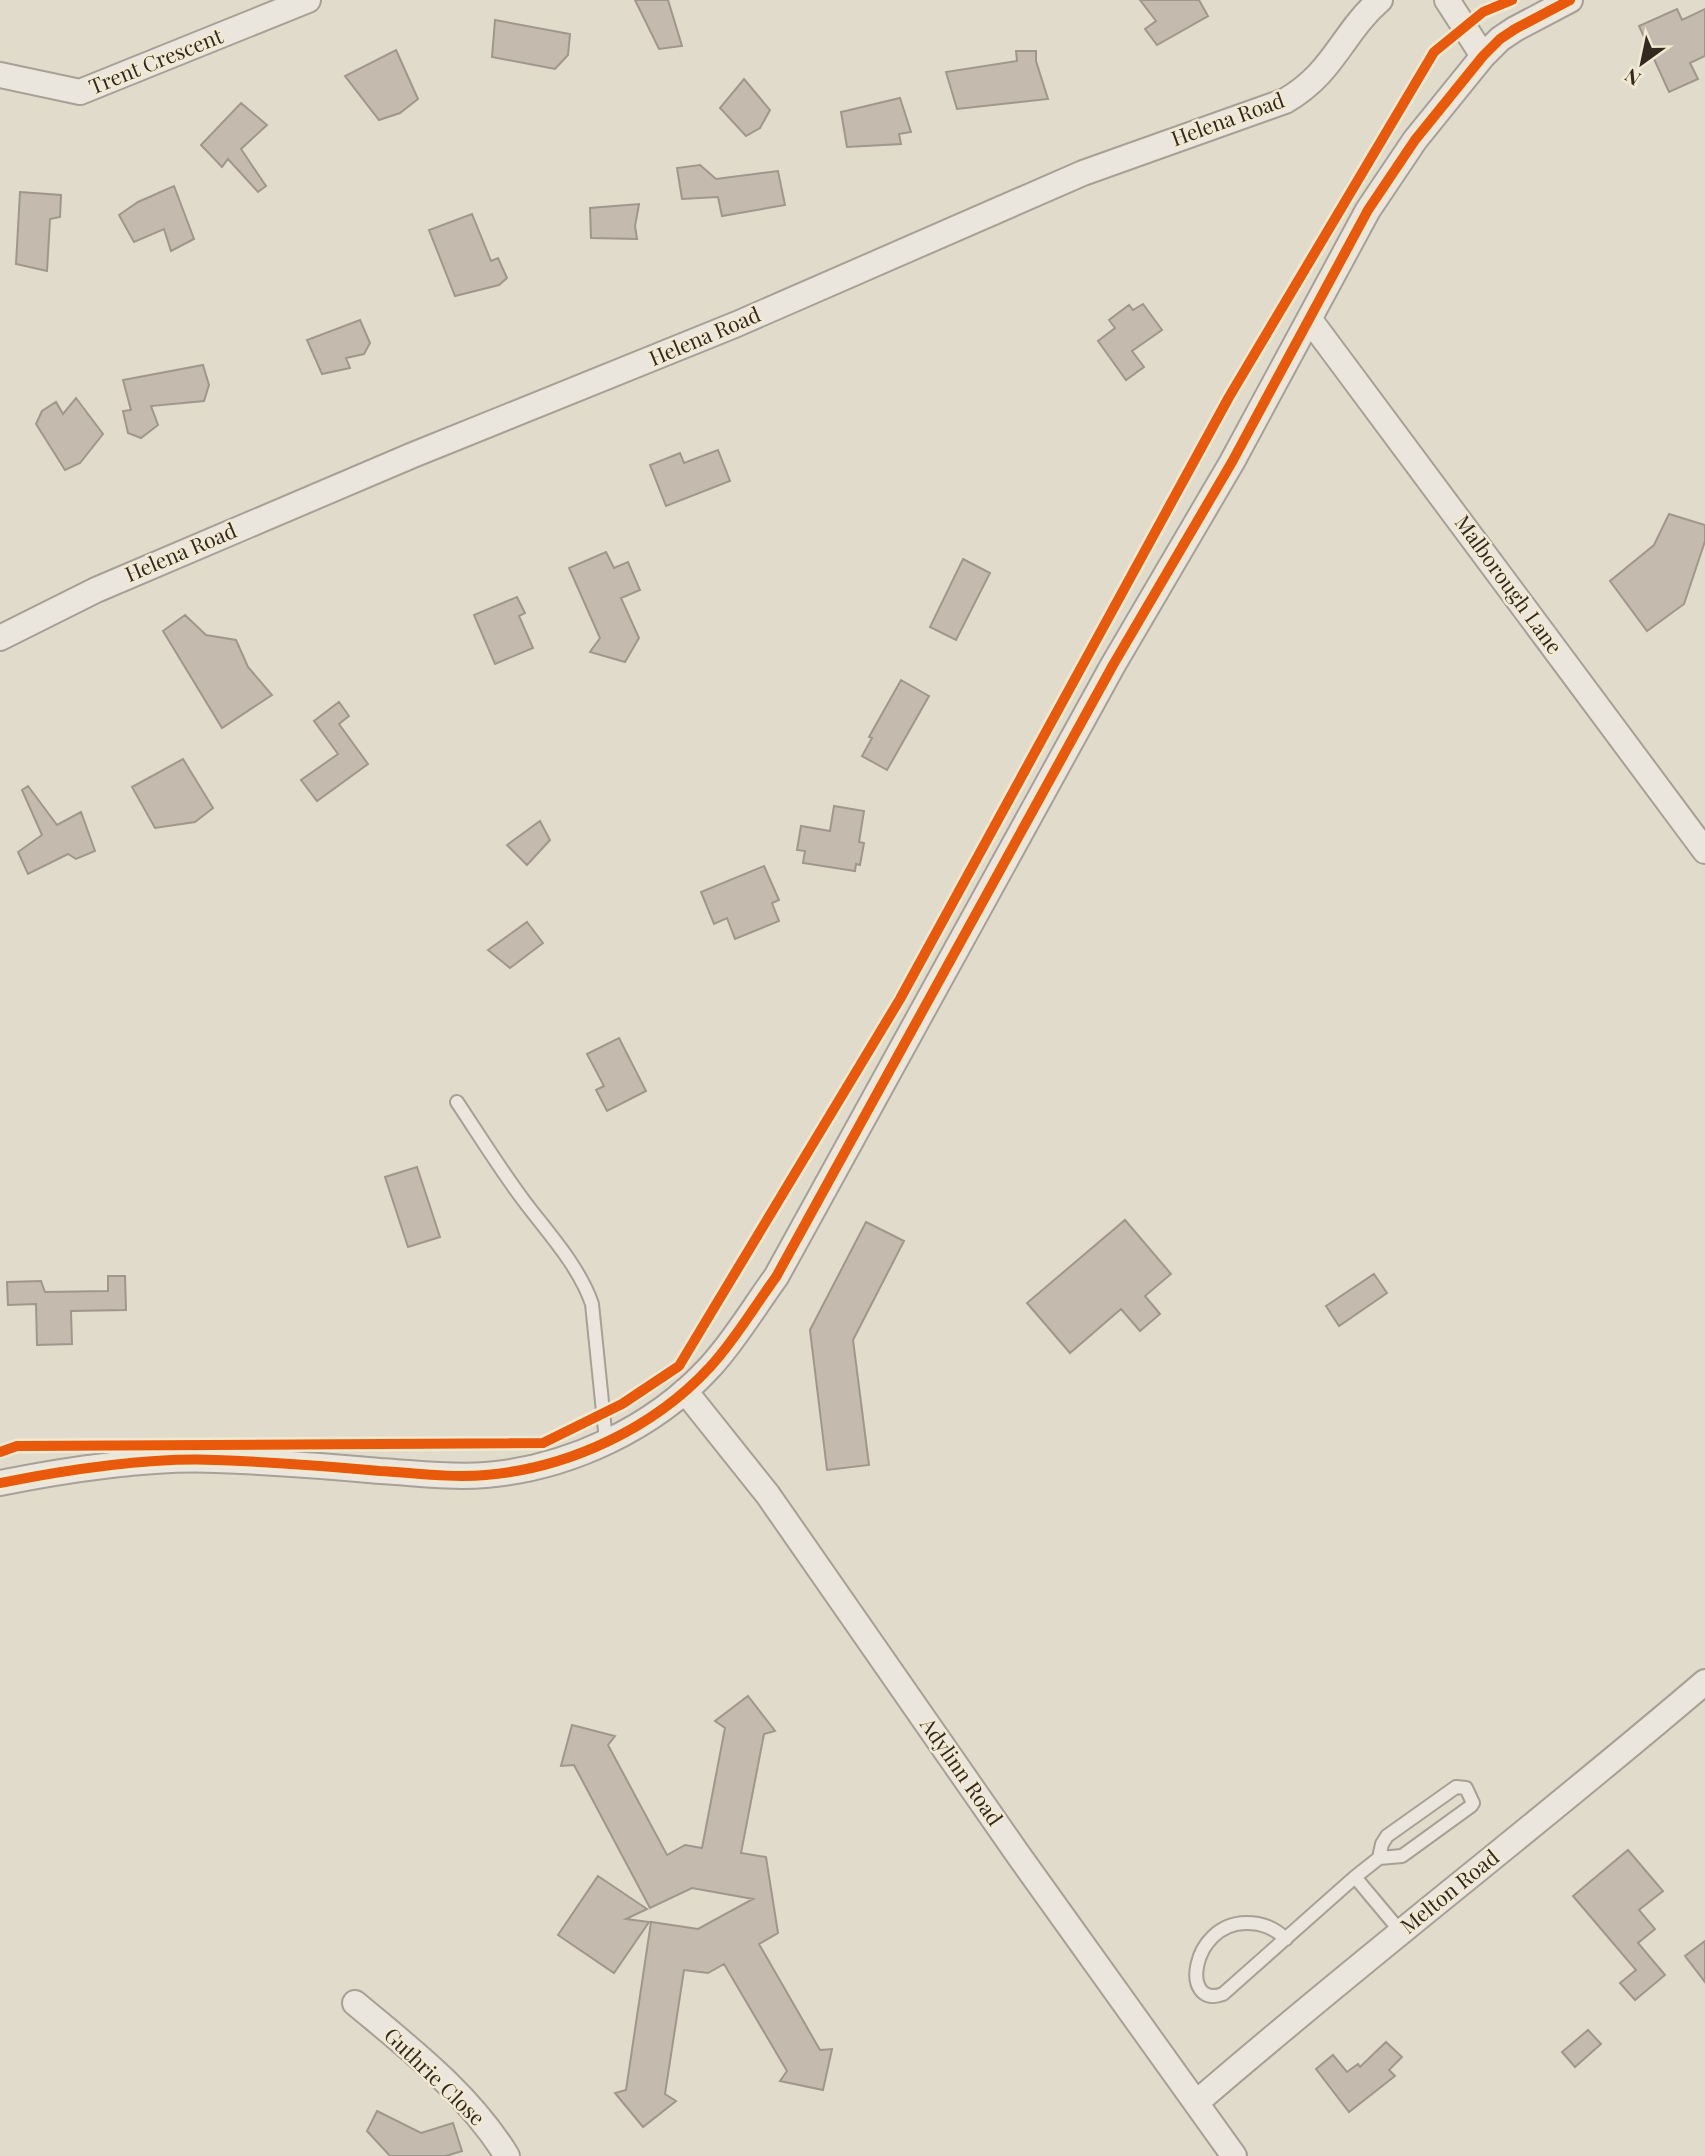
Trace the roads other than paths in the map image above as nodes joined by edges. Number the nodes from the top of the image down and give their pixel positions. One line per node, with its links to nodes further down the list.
1 (307, 0): 6 (street, Trent Crescent)
2 (1380, 0): 8 (street, Helena Road)
3 (1447, 0): 5 (street)
4 (1570, 0): 5 (street)
5 (1483, 56): 7 (street)
6 (0, 75)
7 (1310, 320): 9 (street, Malborough Lane); 11 (street)
8 (0, 638)
9 (1705, 850)
10 (457, 1102): 12 (lane)
11 (685, 1391): 12 (street); 20 (street, Adylinn Road)
12 (606, 1441): 13 (street)
13 (0, 1483)
14 (1705, 1682): 17 (street, Melton Road)
15 (1379, 1858): 15 (lane); 16 (lane)
16 (1355, 1877): 17 (lane); 18 (lane)
17 (1401, 1932): 20 (street, Melton Road)
18 (1286, 1938): 18 (lane)
19 (355, 2003): 21 (street, Guthrie Close)
20 (1196, 2104): 22 (street, Adylinn Road)
21 (507, 2156)
22 (1234, 2156)

